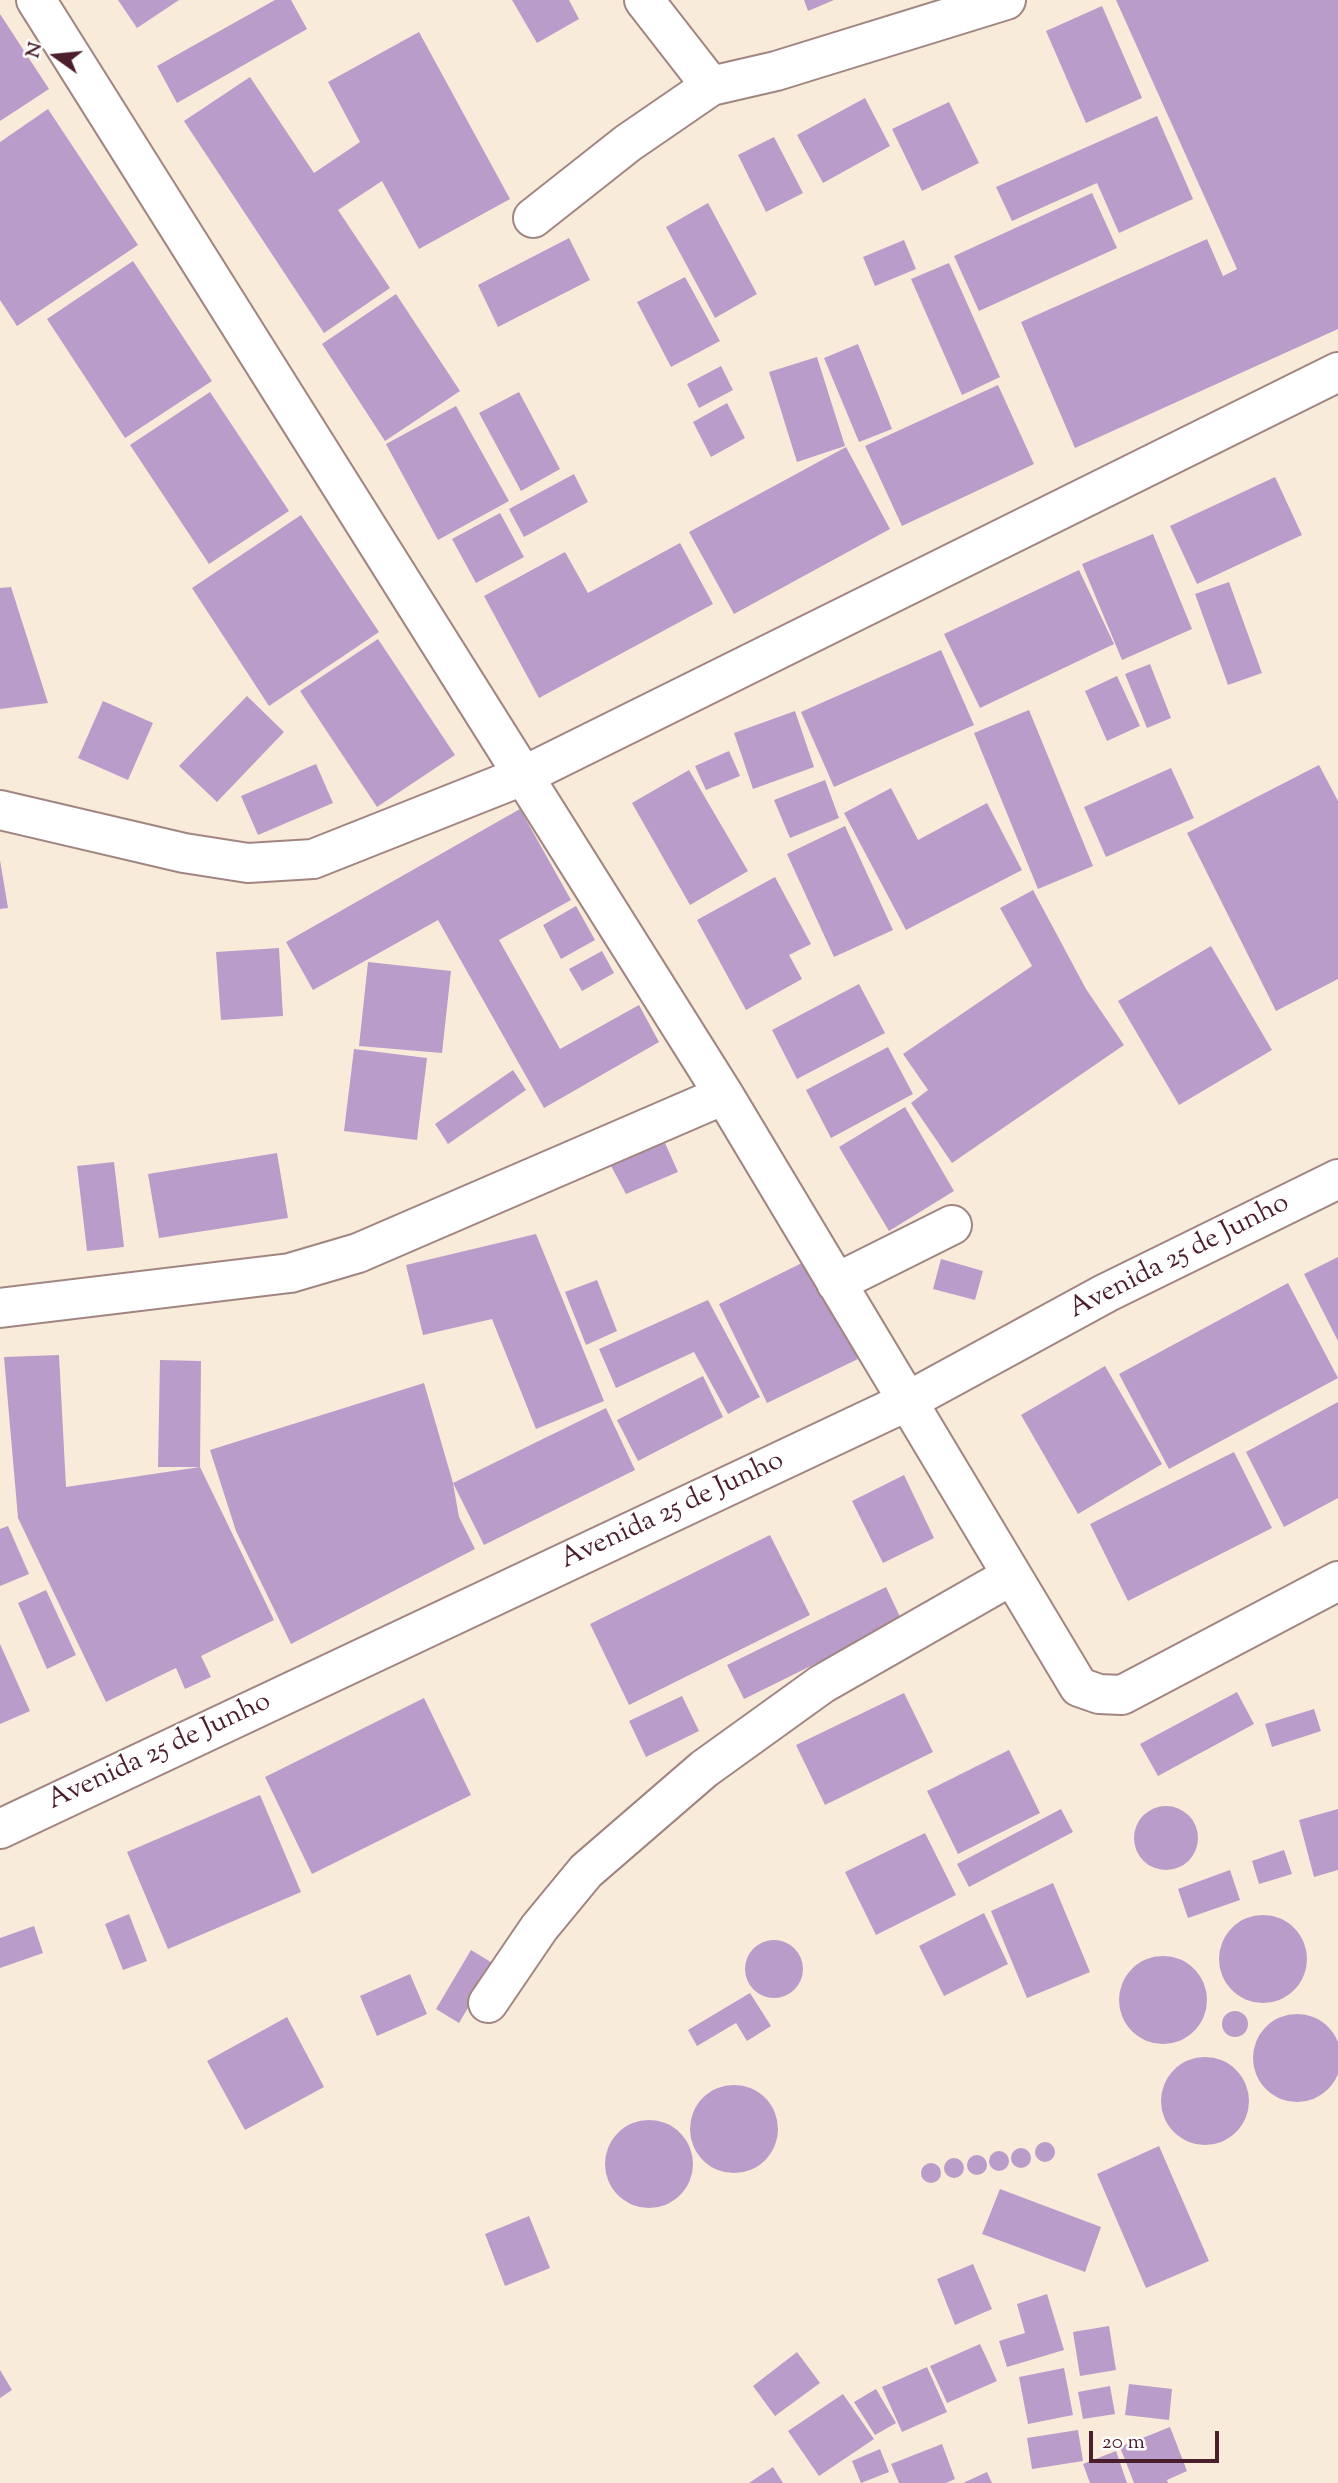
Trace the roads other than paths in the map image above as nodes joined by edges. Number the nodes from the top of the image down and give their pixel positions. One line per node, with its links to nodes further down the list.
1 (36, 0): 7 (street)
2 (644, 0): 4 (street)
3 (1006, 0): 4 (street)
4 (711, 86): 5 (street)
5 (533, 218)
6 (1338, 372): 7 (street)
7 (525, 775): 8 (street); 9 (street)
8 (0, 810)
9 (724, 1095): 12 (street); 13 (street)
10 (1338, 1178): 14 (street, Avenida 25 de Junho)
11 (953, 1225): 12 (street)
12 (836, 1283): 14 (street)
13 (0, 1308)
14 (906, 1402): 15 (street); 17 (street, Avenida 25 de Junho)
15 (1011, 1576): 16 (street); 18 (street)
16 (1338, 1581)
17 (0, 1829)
18 (488, 2003)

